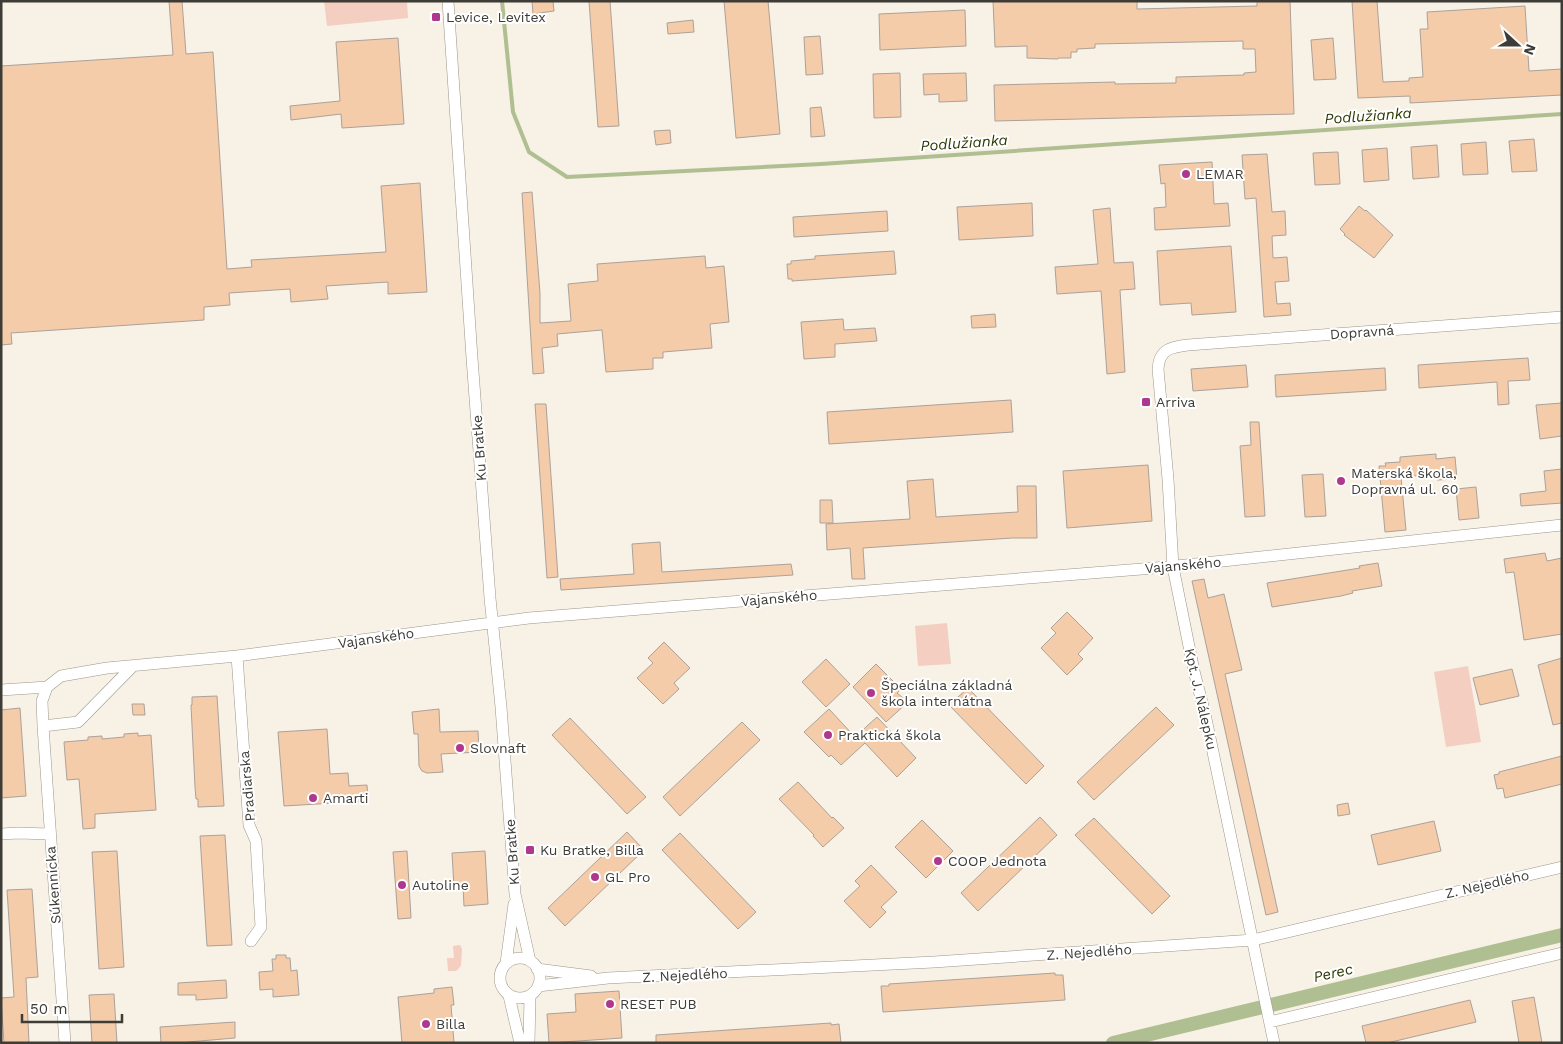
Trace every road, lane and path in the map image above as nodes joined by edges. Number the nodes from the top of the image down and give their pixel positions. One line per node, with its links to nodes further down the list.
1 (448, 1): 6 (street, Ku Bratke)
2 (1562, 317): 3 (street, Dopravná)
3 (1164, 352): 5 (street, Kpt. J. Nálepku)
4 (1562, 525): 5 (street, Vajanského)
5 (1173, 567): 6 (street, Vajanského); 16 (street, Kpt. J. Nálepku)
6 (493, 623): 7 (street, Vajanského); 15 (street, Ku Bratke)
7 (237, 656): 8 (street, Vajanského); 17 (street, Pradiarska)
8 (133, 666): 9 (street, Vajanského); 11 (street)
9 (47, 687): 10 (street, Vajanského); 11 (street, Súkennícka)
10 (1, 690)
11 (43, 726): 13 (street, Súkennícka)
12 (1, 834): 13 (street)
13 (50, 834): 26 (street, Súkennícka)
14 (1562, 867): 16 (street, Z. Nejedlého)
15 (515, 894): 19 (street, Ku Bratke); 20 (street, Ku Bratke)
16 (1253, 940): 21 (street, Z. Nejedlého); 25 (street, Kpt. J. Nálepku)
17 (251, 941)
18 (1562, 953): 25 (street)
19 (506, 963): 20 (street); 23 (street)
20 (534, 965): 21 (street, Z. Nejedlého); 22 (street)
21 (608, 978): 22 (street, Z. Nejedlého)
22 (538, 986): 24 (street)
23 (509, 996): 24 (street); 27 (street)
24 (530, 996): 28 (street)
25 (1269, 1019): 29 (street, Kpt. J. Nálepku)
26 (65, 1043)
27 (520, 1043)
28 (529, 1043)
29 (1274, 1043)

